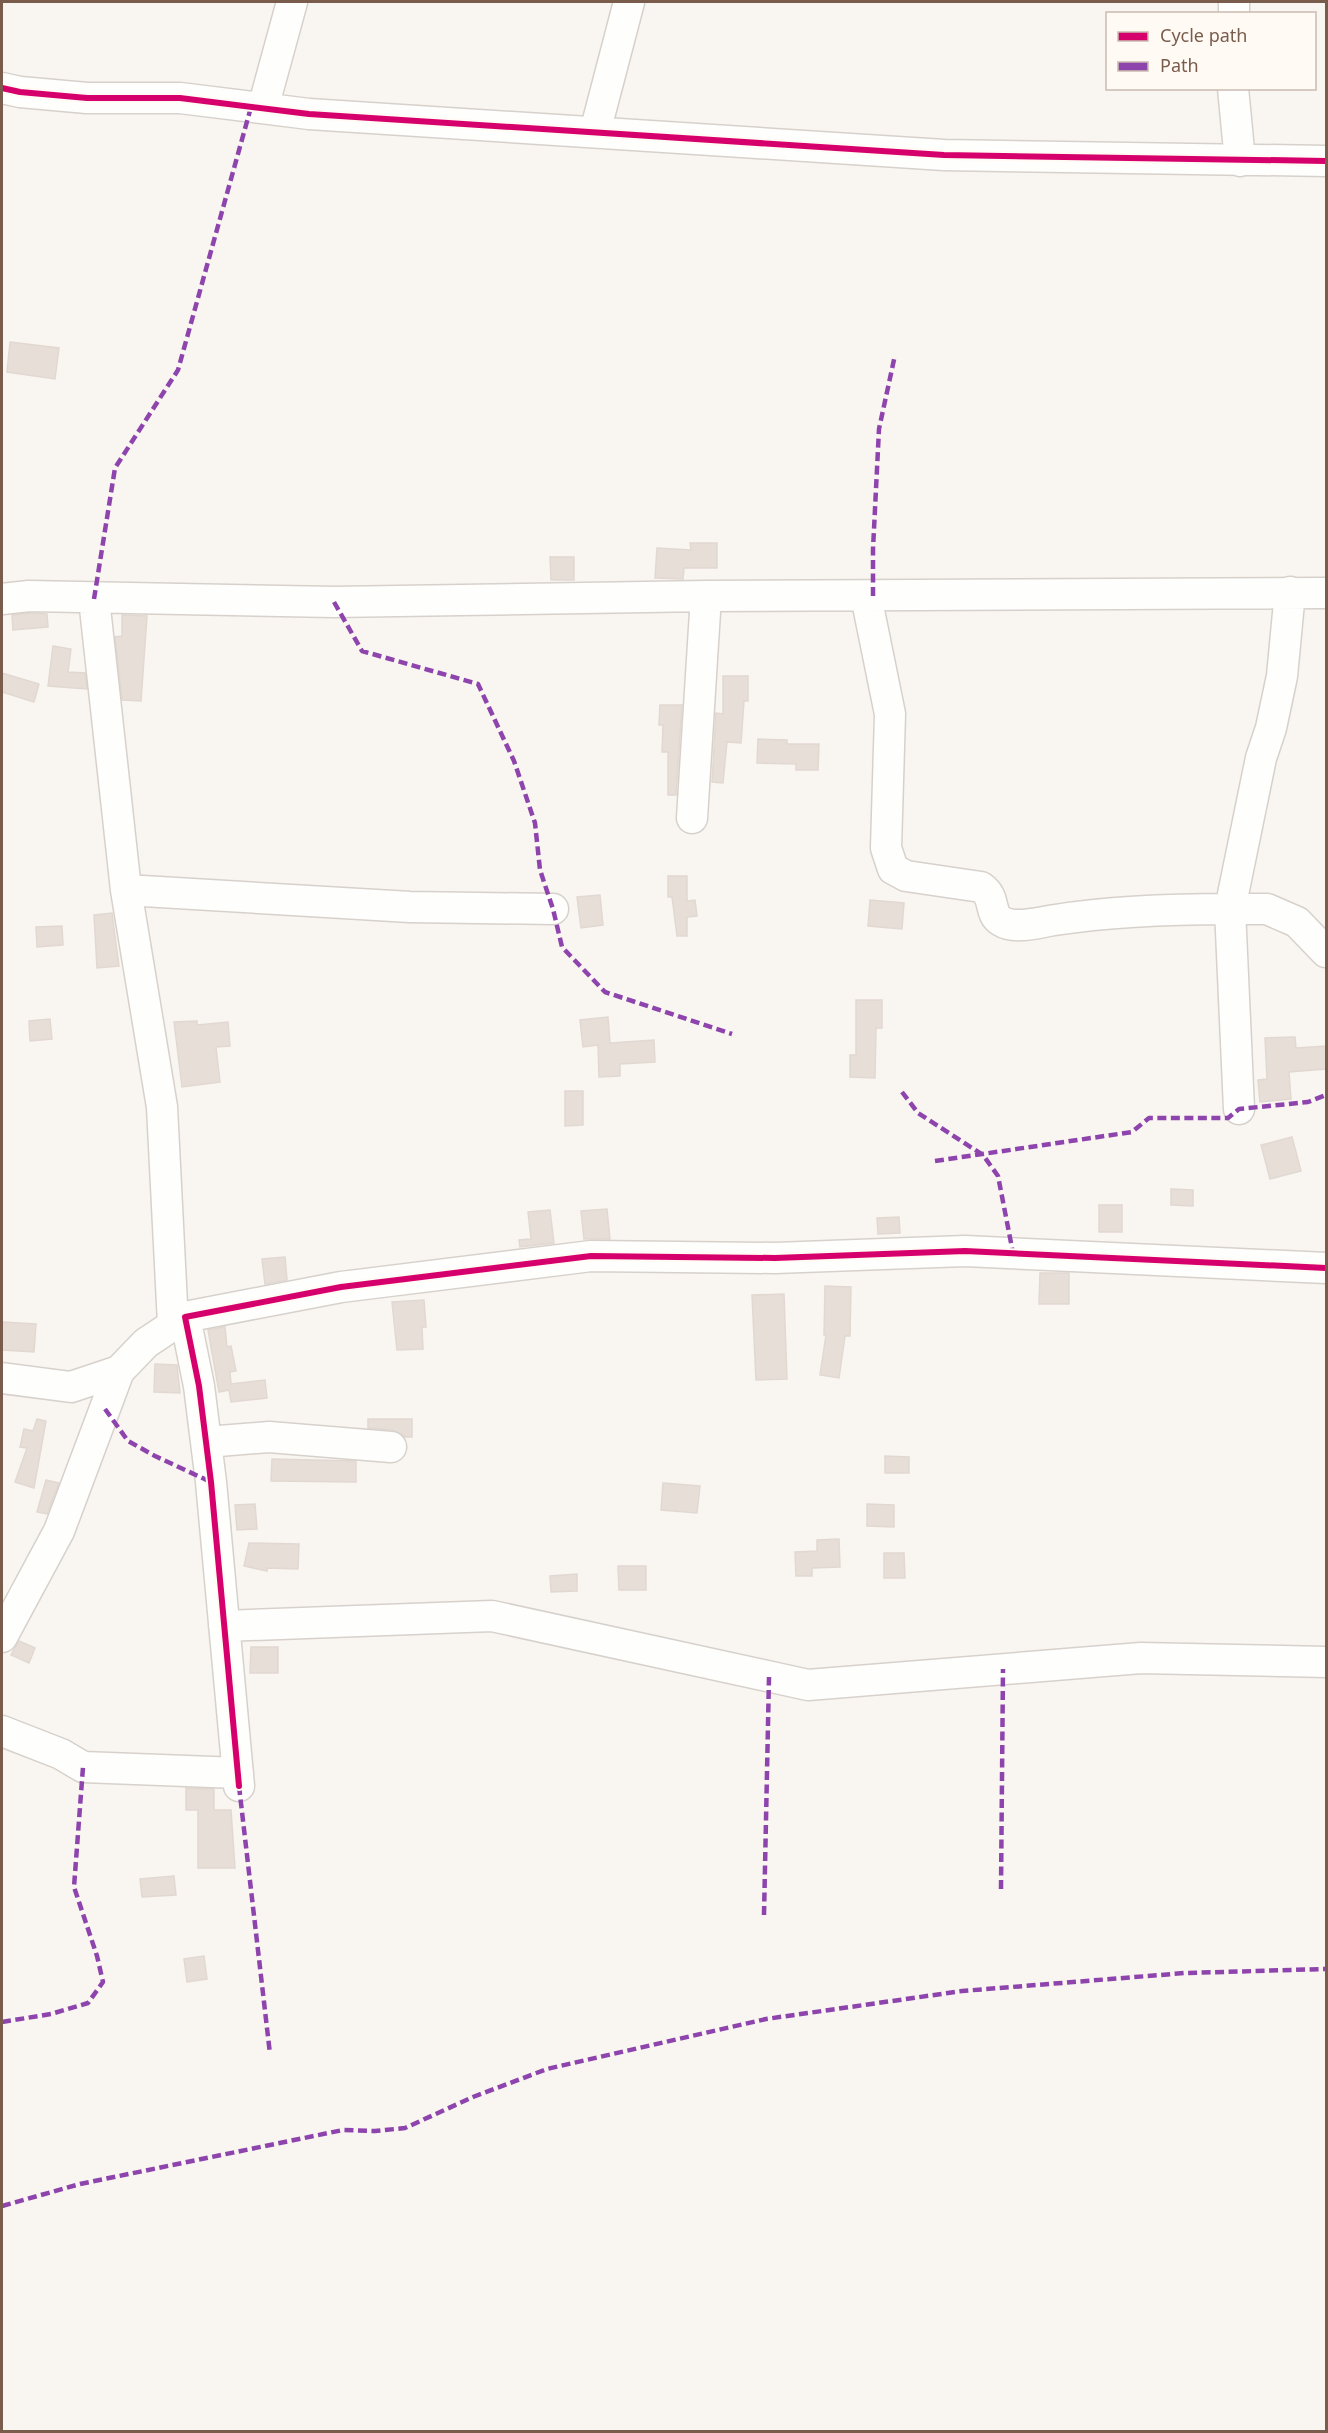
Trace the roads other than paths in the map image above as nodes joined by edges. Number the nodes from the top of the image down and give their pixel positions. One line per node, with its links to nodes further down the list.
1 (292, 2): 5 (street)
2 (629, 2): 6 (street)
3 (2, 88): 5 (street)
4 (1233, 90): 7 (street)
5 (263, 108): 6 (street)
6 (595, 132): 7 (street)
7 (1240, 161): 8 (street)
8 (1326, 161)
9 (1290, 592): 10 (street); 12 (street); 18 (street)
10 (1326, 593)
11 (706, 596): 12 (street); 14 (street); 15 (street)
12 (866, 596): 18 (street)
13 (2, 599): 14 (street)
14 (94, 599): 16 (street)
15 (692, 818)
16 (126, 890): 17 (street); 22 (street)
17 (553, 909)
18 (1230, 909): 19 (street); 20 (street)
19 (1326, 952)
20 (1239, 1109)
21 (1326, 1268): 22 (street)
22 (179, 1320): 23 (street); 25 (street)
23 (119, 1371): 24 (street); 28 (street)
24 (2, 1378)
25 (206, 1442): 26 (street); 27 (street)
26 (391, 1447)
27 (224, 1626): 29 (street); 30 (street)
28 (2, 1637)
29 (1326, 1662)
30 (2, 1731)

